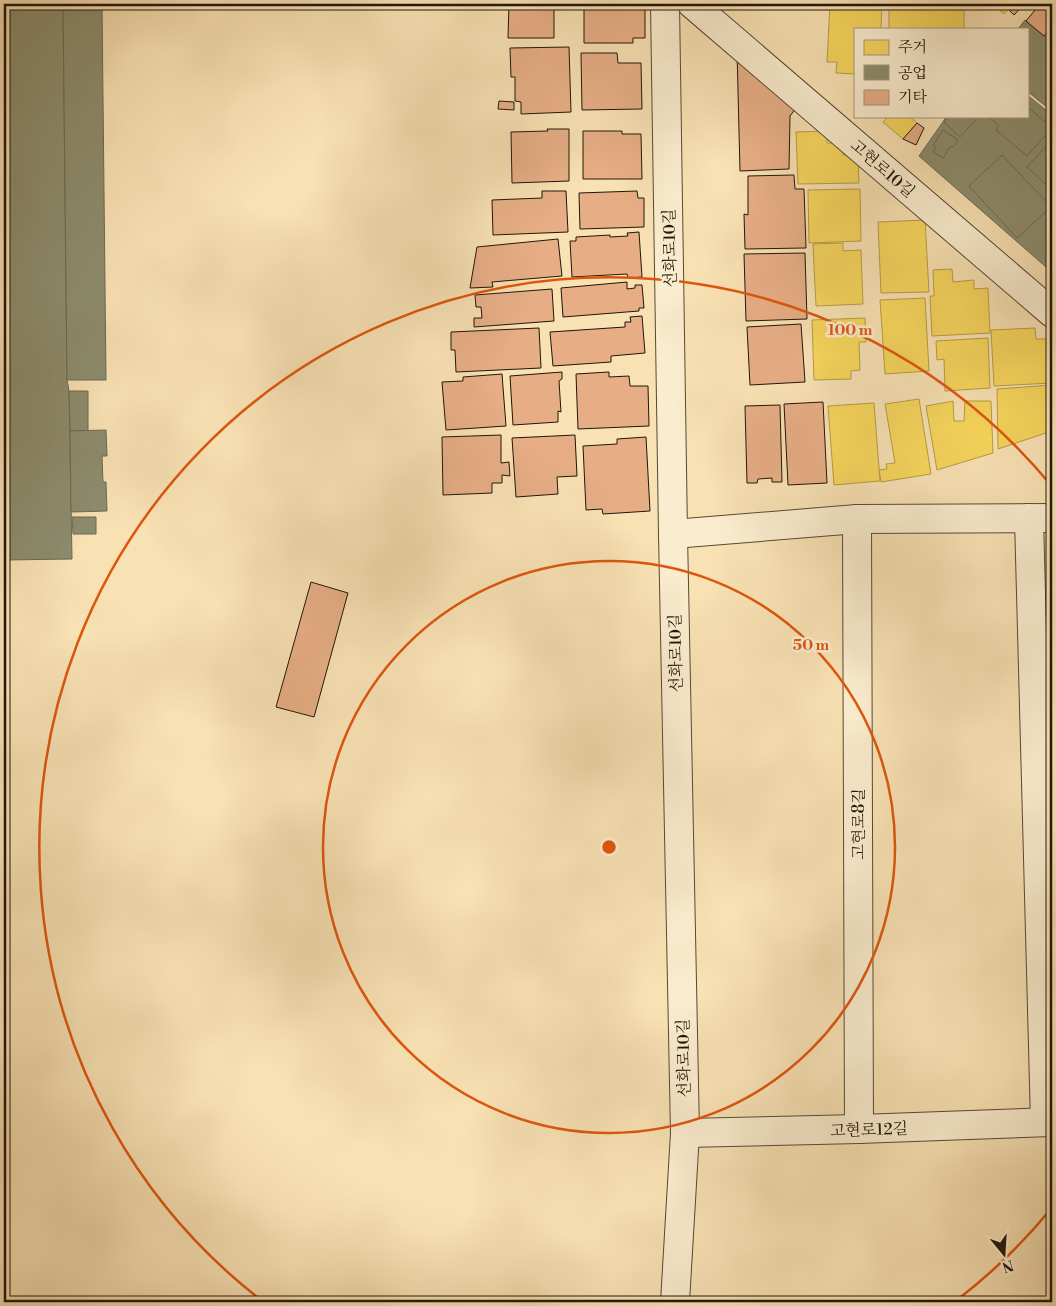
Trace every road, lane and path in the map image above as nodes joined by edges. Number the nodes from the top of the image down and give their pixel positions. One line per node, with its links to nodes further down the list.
1 (665, 4): 6 (street, 선화로10길)
2 (692, 4): 3 (street, 고현로10길)
3 (1052, 313)
4 (1041, 518): 5 (street); 7 (street)
5 (857, 519): 6 (street); 8 (street, 고현로8길)
6 (673, 534): 9 (street, 선화로10길)
7 (1049, 1122): 8 (street, 고현로12길)
8 (859, 1129): 9 (street, 고현로12길)
9 (685, 1133): 10 (street, 선화로10길)
10 (675, 1302)

